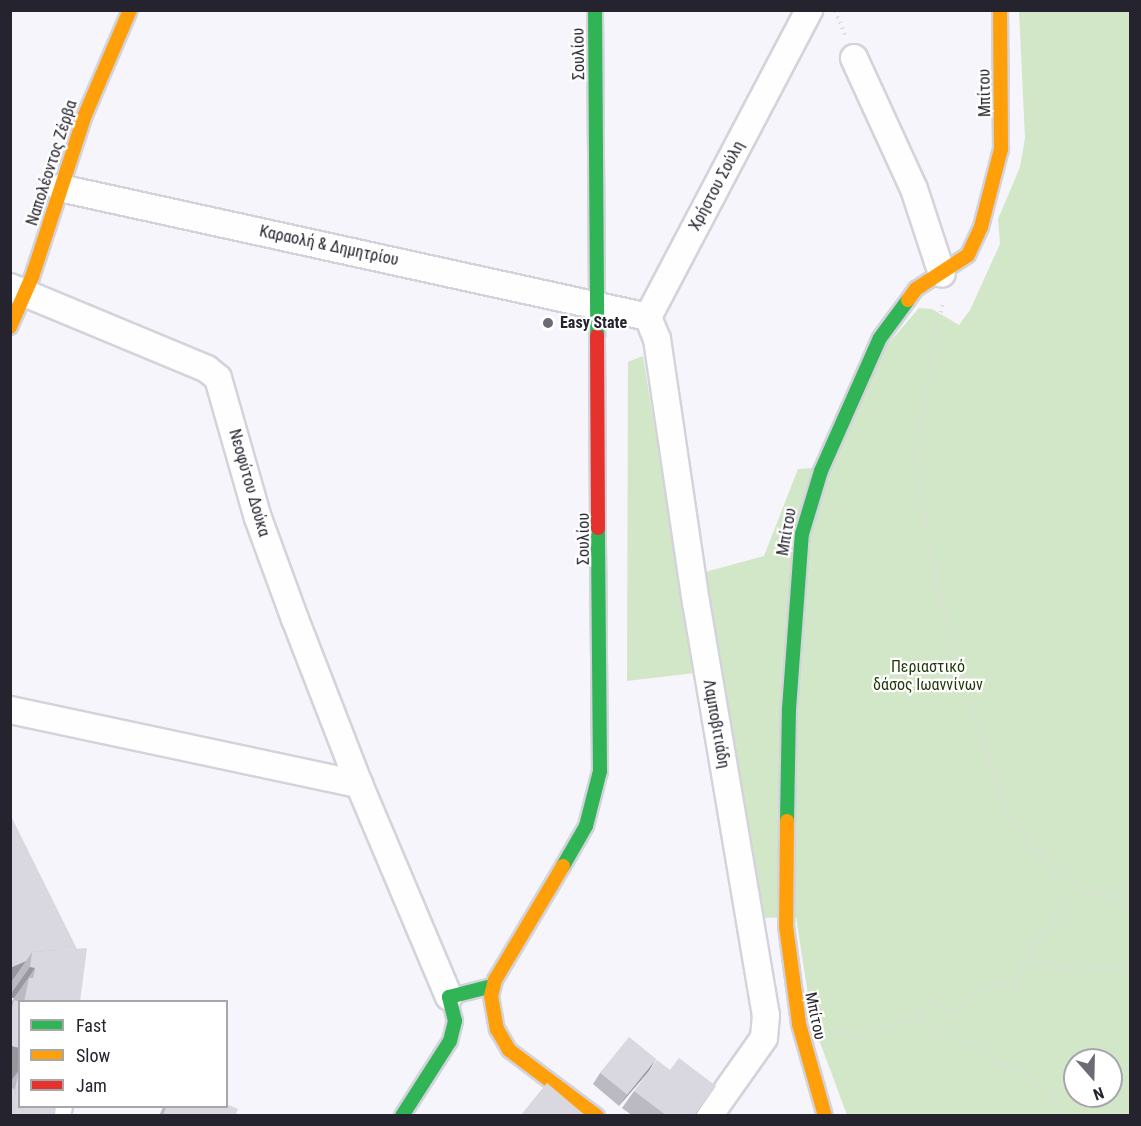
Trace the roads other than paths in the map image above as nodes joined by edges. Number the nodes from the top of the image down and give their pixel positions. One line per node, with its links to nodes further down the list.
1 (130, 10): 6 (main road, Ναπολέοντος Ζέρβα)
2 (595, 10): 9 (main road, Σουλίου)
3 (809, 10): 10 (street, Χρήστου Σούλη)
4 (1000, 10): 7 (main road, Μπίτου)
5 (854, 58): 7 (street)
6 (60, 189): 8 (main road, Ναπολέοντος Ζέρβα); 9 (street, Καραολή & Δημητρίου)
7 (942, 274): 22 (main road, Μπίτου)
8 (18, 290): 11 (main road, Ναπολέοντος Ζέρβα); 13 (street, Νεοφύτου Δούκα)
9 (598, 304): 10 (street); 14 (main road, Σουλίου)
10 (648, 317): 21 (street, Λαμποβιτιάδη)
11 (10, 327)
12 (10, 710): 13 (street)
13 (359, 784): 15 (street, Νεοφύτου Δούκα)
14 (492, 986): 15 (main road); 16 (main road)
15 (449, 997): 19 (main road)
16 (501, 1039): 17 (main road); 20 (main road)
17 (484, 1042)
18 (460, 1050): 19 (main road)
19 (405, 1112)
20 (597, 1116)
21 (709, 1116)
22 (825, 1116)

